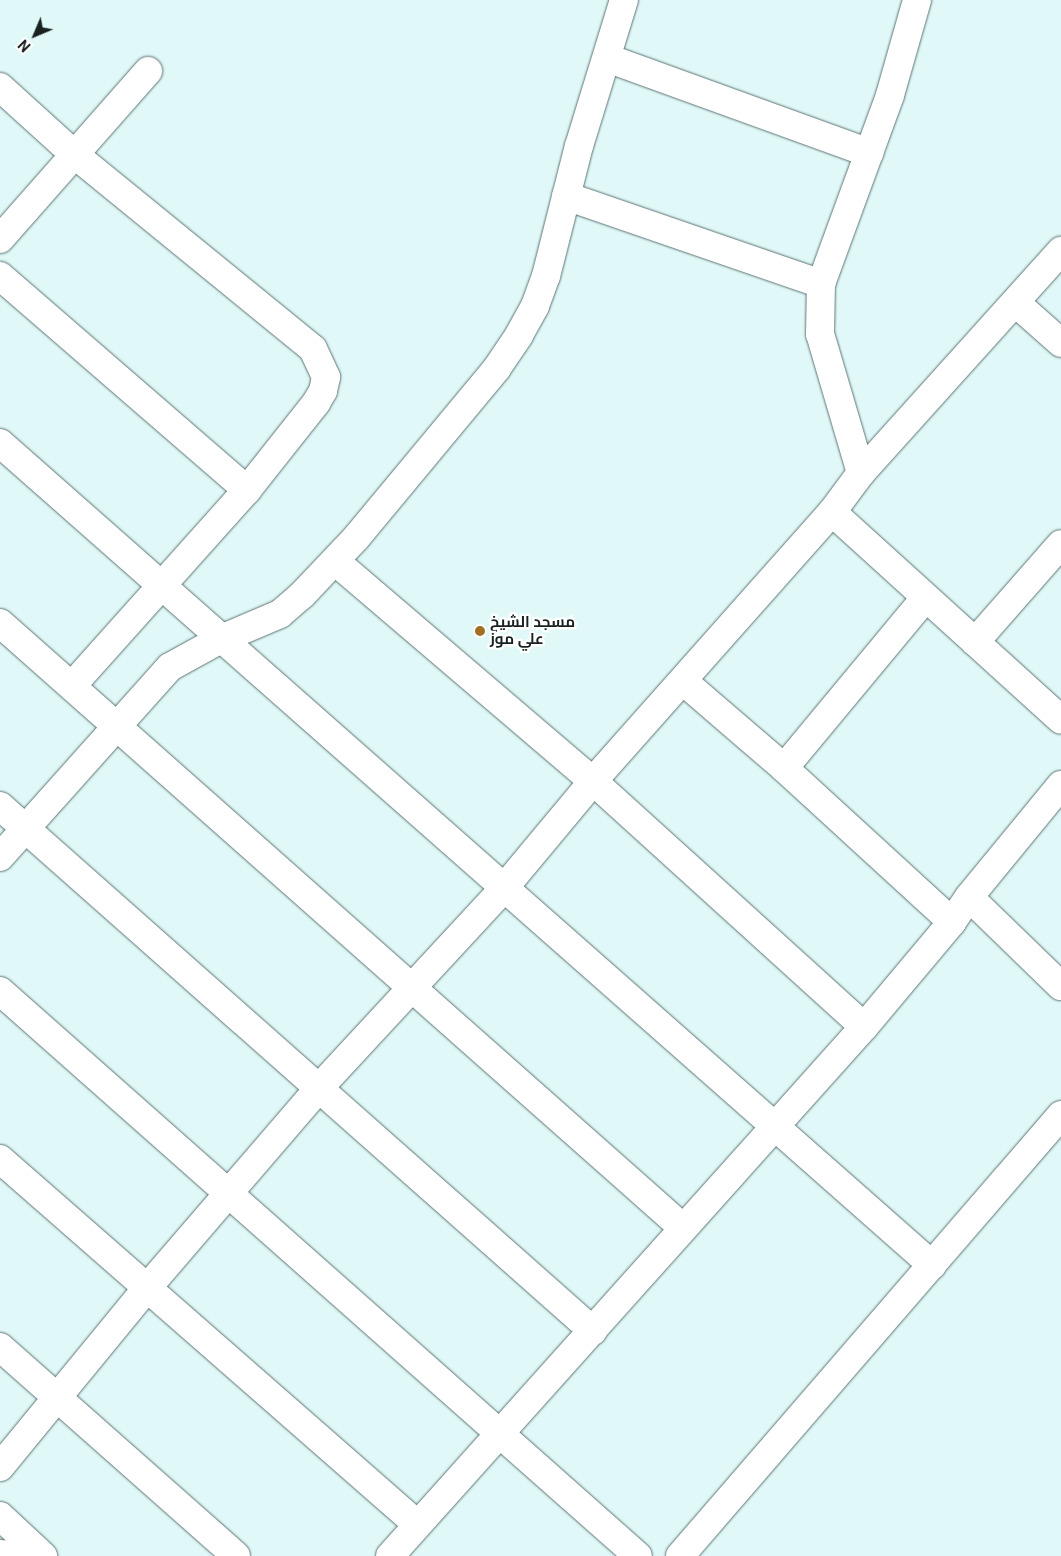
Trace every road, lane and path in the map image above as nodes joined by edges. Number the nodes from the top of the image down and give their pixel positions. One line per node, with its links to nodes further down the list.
1 (624, 0): 3 (street)
2 (917, 0): 6 (street)
3 (606, 58): 6 (street); 8 (street)
4 (148, 71): 7 (street)
5 (0, 87): 7 (street)
6 (869, 153): 12 (street)
7 (74, 154): 9 (street); 17 (street)
8 (566, 196): 12 (street); 20 (street)
9 (0, 239)
10 (1061, 251): 13 (street)
11 (0, 276): 17 (street)
12 (821, 284): 16 (street)
13 (1016, 303): 14 (street); 16 (street)
14 (1061, 343)
15 (0, 443): 21 (street)
16 (861, 473): 18 (street)
17 (247, 490): 21 (street)
18 (832, 512): 22 (street); 26 (street)
19 (1061, 544): 25 (street)
20 (335, 561): 24 (street); 31 (street)
21 (163, 587): 24 (street); 27 (street)
22 (925, 598): 25 (street); 30 (street)
23 (0, 623): 27 (street)
24 (221, 639): 29 (street); 36 (street)
25 (975, 642): 28 (street)
26 (683, 681): 30 (street); 31 (street)
27 (72, 686): 29 (street)
28 (1061, 720)
29 (117, 726): 34 (street); 40 (street)
30 (784, 768): 38 (street)
31 (593, 781): 36 (street); 42 (street)
32 (1061, 785): 37 (street)
33 (0, 806): 34 (street)
34 (24, 828): 35 (street); 43 (street)
35 (0, 857)
36 (504, 888): 40 (street); 45 (street)
37 (970, 897): 38 (street); 39 (street)
38 (952, 922): 42 (street)
39 (1061, 986)
40 (412, 988): 43 (street); 48 (street)
41 (0, 991): 47 (street)
42 (864, 1027): 45 (street)
43 (319, 1088): 47 (street); 51 (street)
44 (1061, 1115): 49 (street)
45 (774, 1126): 48 (street); 49 (street)
46 (0, 1159): 50 (street)
47 (228, 1193): 50 (street); 54 (street)
48 (683, 1228): 51 (street)
49 (932, 1265): 64 (street)
50 (147, 1288): 53 (street); 57 (street)
51 (593, 1331): 54 (street)
52 (0, 1347): 53 (street)
53 (58, 1398): 55 (street); 61 (street)
54 (500, 1434): 57 (street); 63 (street)
55 (0, 1466)
56 (0, 1516): 60 (street)
57 (417, 1524): 62 (street)
58 (0, 1554): 59 (street)
59 (31, 1556)
60 (43, 1556)
61 (236, 1556)
62 (390, 1556)
63 (638, 1556)
64 (680, 1556)

